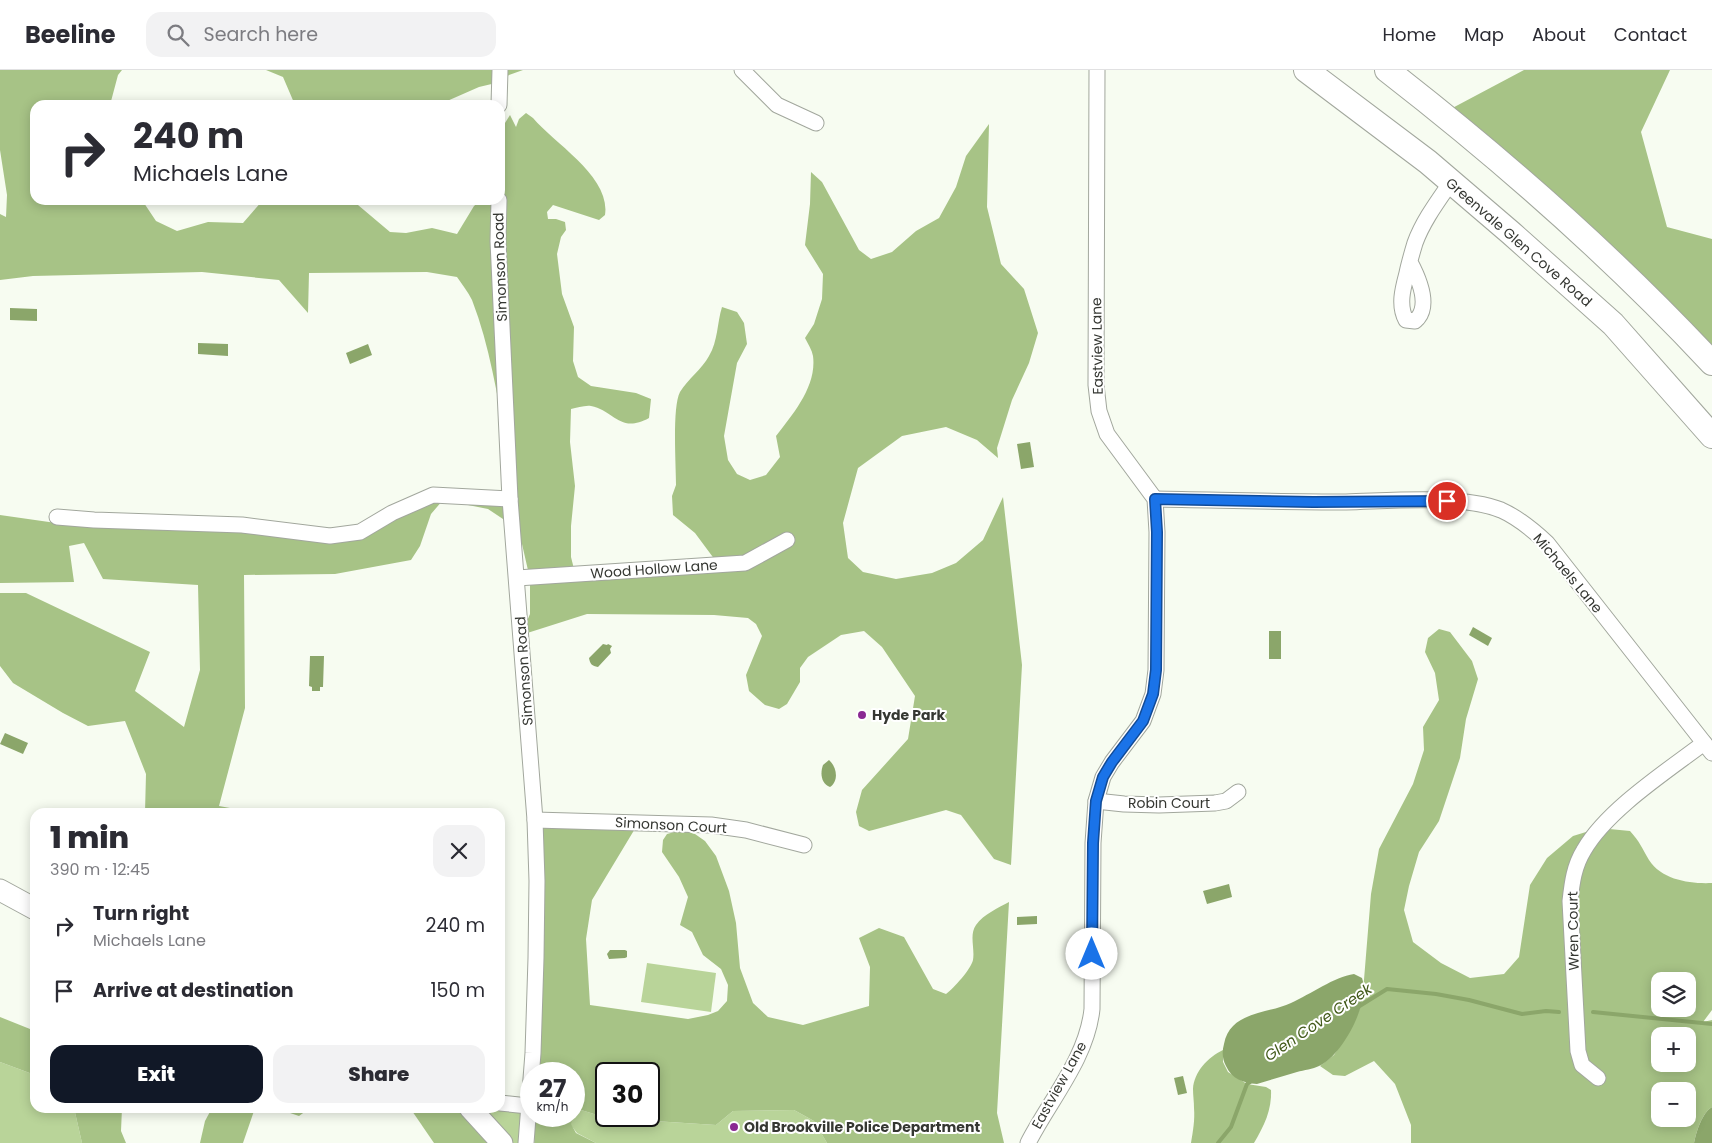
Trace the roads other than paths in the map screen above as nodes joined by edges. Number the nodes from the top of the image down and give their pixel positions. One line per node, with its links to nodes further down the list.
1 (500, 70): 6 (street)
2 (742, 70): 7 (street)
3 (1097, 70): 14 (street, Eastview Lane)
4 (1306, 70): 8 (main road, Greenvale Glen Cove Road)
5 (1387, 70): 11 (main road)
6 (499, 100)
7 (816, 123)
8 (1451, 182): 10 (street); 12 (main road, Greenvale Glen Cove Road)
9 (498, 205): 13 (street, Simonson Road)
10 (1410, 262)
11 (1712, 364)
12 (1712, 436)
13 (510, 499): 15 (street); 17 (street, Simonson Road)
14 (1155, 499): 18 (street, Michaels Lane); 20 (street, Eastview Lane)
15 (57, 517)
16 (787, 540): 17 (street, Wood Hollow Lane)
17 (517, 578): 21 (street, Simonson Road)
18 (1708, 748): 26 (street, Wren Court)
19 (1238, 792): 20 (street, Robin Court)
20 (1096, 801): 33 (street, Eastview Lane)
21 (535, 820): 22 (street, Simonson Court); 25 (street, Simonson Road)
22 (804, 845)
23 (0, 890): 24 (street)
24 (30, 906)
25 (532, 1062)
26 (1598, 1078)
27 (505, 1104): 28 (street)
28 (520, 1105)
29 (475, 1113): 31 (street)
30 (527, 1127): 32 (street, Simonson Road)
31 (502, 1143)
32 (526, 1143)
33 (1028, 1143)

